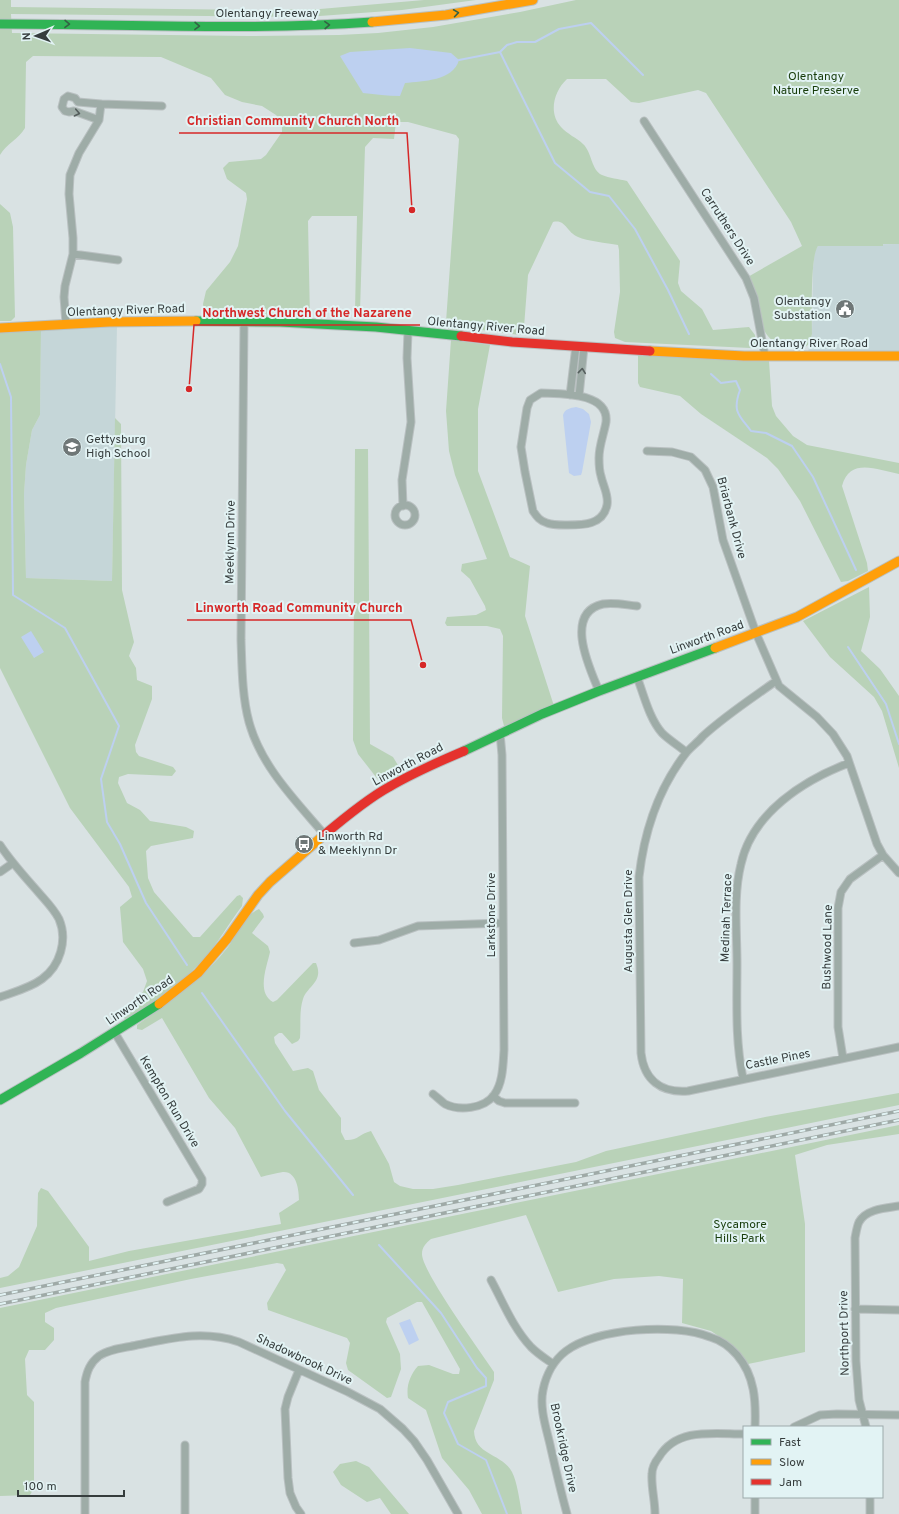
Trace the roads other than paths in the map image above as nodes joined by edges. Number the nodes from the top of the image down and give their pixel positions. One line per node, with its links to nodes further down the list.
1 (533, 0): 2 (main road, Olentangy Freeway, one-way to 1)
2 (0, 24)
3 (101, 104): 4 (street); 5 (street); 5 (street, one-way to 5)
4 (162, 106)
5 (99, 120): 7 (street)
6 (644, 121): 14 (street, Carruthers Drive)
7 (73, 254): 8 (street); 10 (street)
8 (118, 260)
9 (244, 322): 10 (main road, Olentangy River Road); 12 (main road, Olentangy River Road); 29 (street, Meeklynn Drive)
10 (66, 324): 11 (main road, Olentangy River Road)
11 (0, 328)
12 (408, 331): 13 (main road, Olentangy River Road); 19 (street)
13 (580, 347): 14 (main road, Olentangy River Road); 16 (street); 17 (street, one-way to 13)
14 (765, 356): 15 (main road, Olentangy River Road)
15 (899, 356)
16 (570, 395): 17 (street); 17 (street)
17 (579, 396)
18 (647, 451): 22 (street, Briarbank Drive)
19 (403, 506)
20 (899, 561): 22 (main road, Linworth Road)
21 (637, 606): 25 (street)
22 (756, 633): 23 (main road, Linworth Road); 24 (street, Briarbank Drive)
23 (637, 677): 25 (main road, Linworth Road); 27 (street)
24 (776, 681): 27 (street, Augusta Glen Drive); 28 (street, Briarbank Drive)
25 (599, 691): 26 (main road, Linworth Road)
26 (500, 733): 29 (main road, Linworth Road); 35 (street, Larkstone Drive)
27 (686, 752): 42 (street, Augusta Glen Drive)
28 (849, 763): 31 (street, Briarbank Drive); 41 (street, Medinah Terrace)
29 (324, 834): 38 (main road, Linworth Road)
30 (0, 845): 32 (street)
31 (883, 855): 34 (street, Briarbank Drive); 40 (street, Bushwood Lane)
32 (13, 862): 33 (street); 37 (street)
33 (0, 872)
34 (899, 873)
35 (503, 923): 36 (street); 44 (street, Larkstone Drive)
36 (354, 943)
37 (0, 997)
38 (115, 1033): 45 (main road, Linworth Road); 47 (street, Kempton Run Drive)
39 (899, 1047): 40 (street, Castle Pines)
40 (843, 1058): 41 (street, Castle Pines)
41 (743, 1078): 42 (street, Castle Pines)
42 (662, 1087)
43 (433, 1094): 44 (street)
44 (493, 1096): 46 (street)
45 (1, 1098)
46 (575, 1103)
47 (167, 1202)
48 (899, 1206): 50 (street, Northport Drive)
49 (491, 1280): 52 (street)
50 (855, 1309): 51 (street); 54 (street, Northport Drive)
51 (899, 1310)
52 (554, 1364): 56 (street); 67 (street, Brookridge Drive)
53 (299, 1370): 63 (street, Shadowbrook Drive); 65 (street); 66 (street, Shadowbrook Drive)
54 (863, 1415): 55 (street); 57 (street); 58 (street, Northport Drive)
55 (899, 1415)
56 (755, 1426)
57 (796, 1426)
58 (866, 1426)
59 (743, 1434): 68 (street)
60 (185, 1445): 64 (street)
61 (755, 1498): 69 (street)
62 (870, 1498): 70 (street)
63 (85, 1514)
64 (185, 1514)
65 (301, 1514)
66 (458, 1514)
67 (567, 1514)
68 (655, 1514)
69 (755, 1514)
70 (870, 1514)

